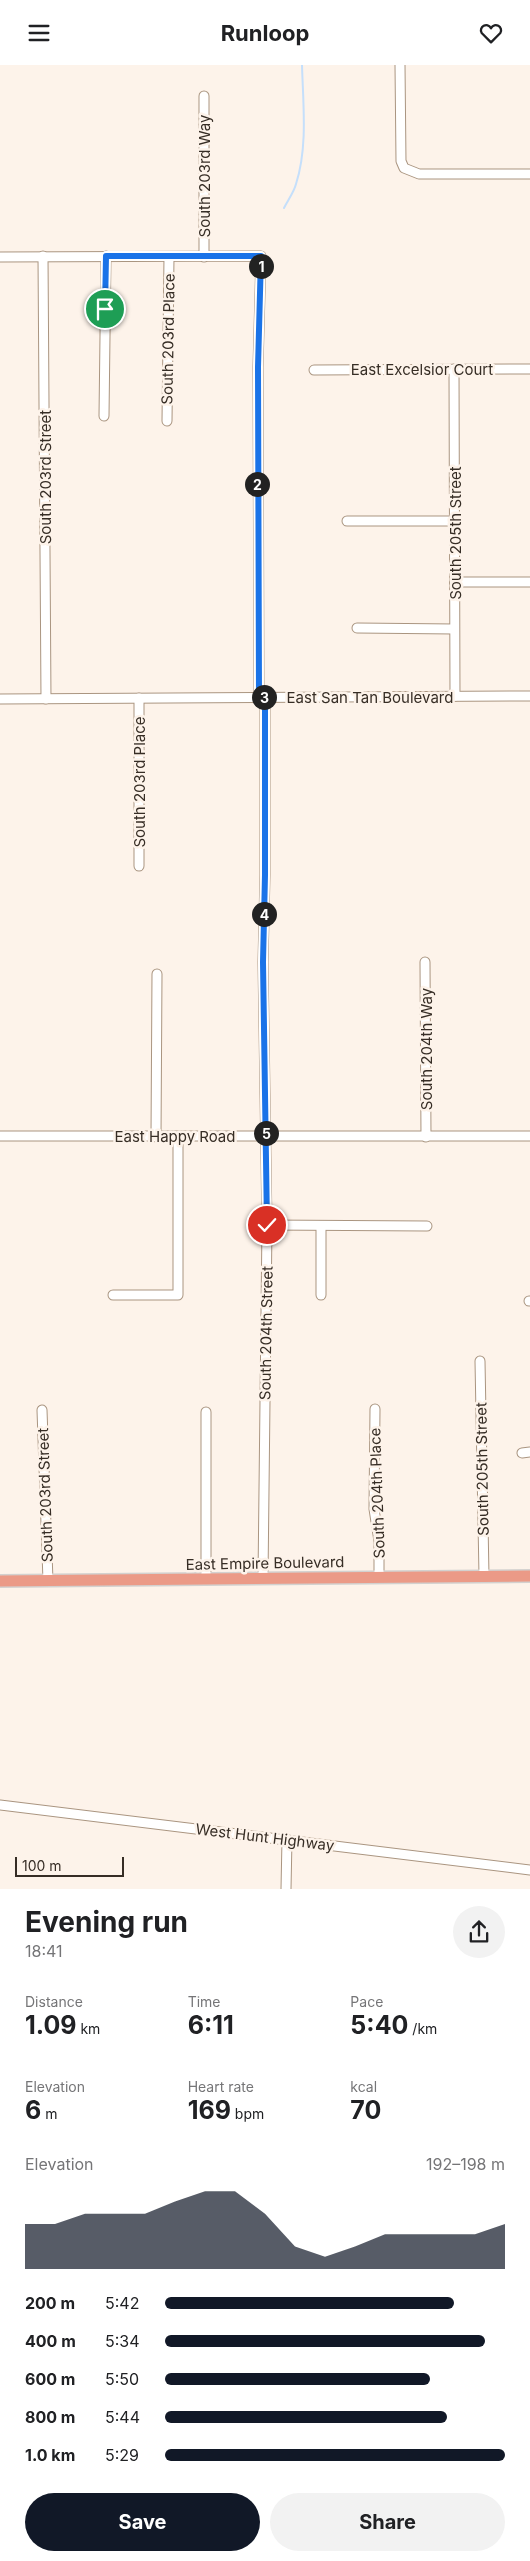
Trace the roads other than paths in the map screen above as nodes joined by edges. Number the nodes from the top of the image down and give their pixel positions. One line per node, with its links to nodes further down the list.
1 (400, 65): 3 (street)
2 (204, 96): 8 (street, South 203rd Way)
3 (530, 174)
4 (43, 256): 5 (street); 6 (street); 25 (street, South 203rd Street)
5 (106, 256): 7 (street); 12 (street)
6 (0, 257)
7 (169, 257): 8 (street); 13 (street, South 203rd Place)
8 (204, 257): 21 (street, South 204th Street)
9 (454, 369): 10 (street, East Excelsior Court); 11 (street, East Excelsior Court); 15 (street, South 205th Street)
10 (530, 369)
11 (314, 370)
12 (104, 415)
13 (167, 421)
14 (347, 521): 15 (street)
15 (455, 521): 16 (street, South 205th Street)
16 (455, 582): 17 (street); 19 (street, South 205th Street)
17 (530, 582)
18 (357, 627): 19 (street)
19 (454, 629): 20 (street, South 205th Street)
20 (455, 696): 21 (street, East San Tan Boulevard); 22 (street, East San Tan Boulevard)
21 (262, 697): 23 (street, East San Tan Boulevard); 30 (street, South 204th Street)
22 (530, 697)
23 (139, 698): 25 (street, East San Tan Boulevard); 26 (street, South 203rd Place)
24 (0, 699): 25 (street, East San Tan Boulevard)
25 (46, 699)
26 (139, 866)
27 (425, 962): 34 (street, South 204th Way)
28 (157, 975): 32 (street)
29 (0, 1136): 32 (street, East Happy Road)
30 (266, 1136): 33 (street, East Happy Road); 34 (street, East Happy Road); 35 (street, South 204th Street)
31 (530, 1136): 34 (street, East Happy Road)
32 (156, 1137): 33 (street, East Happy Road)
33 (178, 1137): 38 (street)
34 (426, 1137)
35 (267, 1225): 36 (street); 47 (street, South 204th Street)
36 (320, 1226): 37 (street); 39 (street)
37 (427, 1226)
38 (113, 1295)
39 (321, 1295)
40 (480, 1361): 46 (street, South 205th Street)
41 (375, 1409): 45 (street, South 204th Place)
42 (42, 1410): 50 (street, South 203rd Street)
43 (206, 1412): 48 (street)
44 (530, 1576): 46 (main road, East Empire Boulevard)
45 (379, 1577): 46 (main road, East Empire Boulevard); 47 (main road, East Empire Boulevard)
46 (484, 1577)
47 (263, 1578): 48 (main road, East Empire Boulevard)
48 (206, 1579): 50 (main road, East Empire Boulevard)
49 (0, 1581): 50 (main road, East Empire Boulevard)
50 (48, 1581)
51 (0, 1805): 52 (street, West Hunt Highway)
52 (287, 1839): 53 (street, West Hunt Highway); 54 (street)
53 (530, 1870)
54 (286, 1889)

